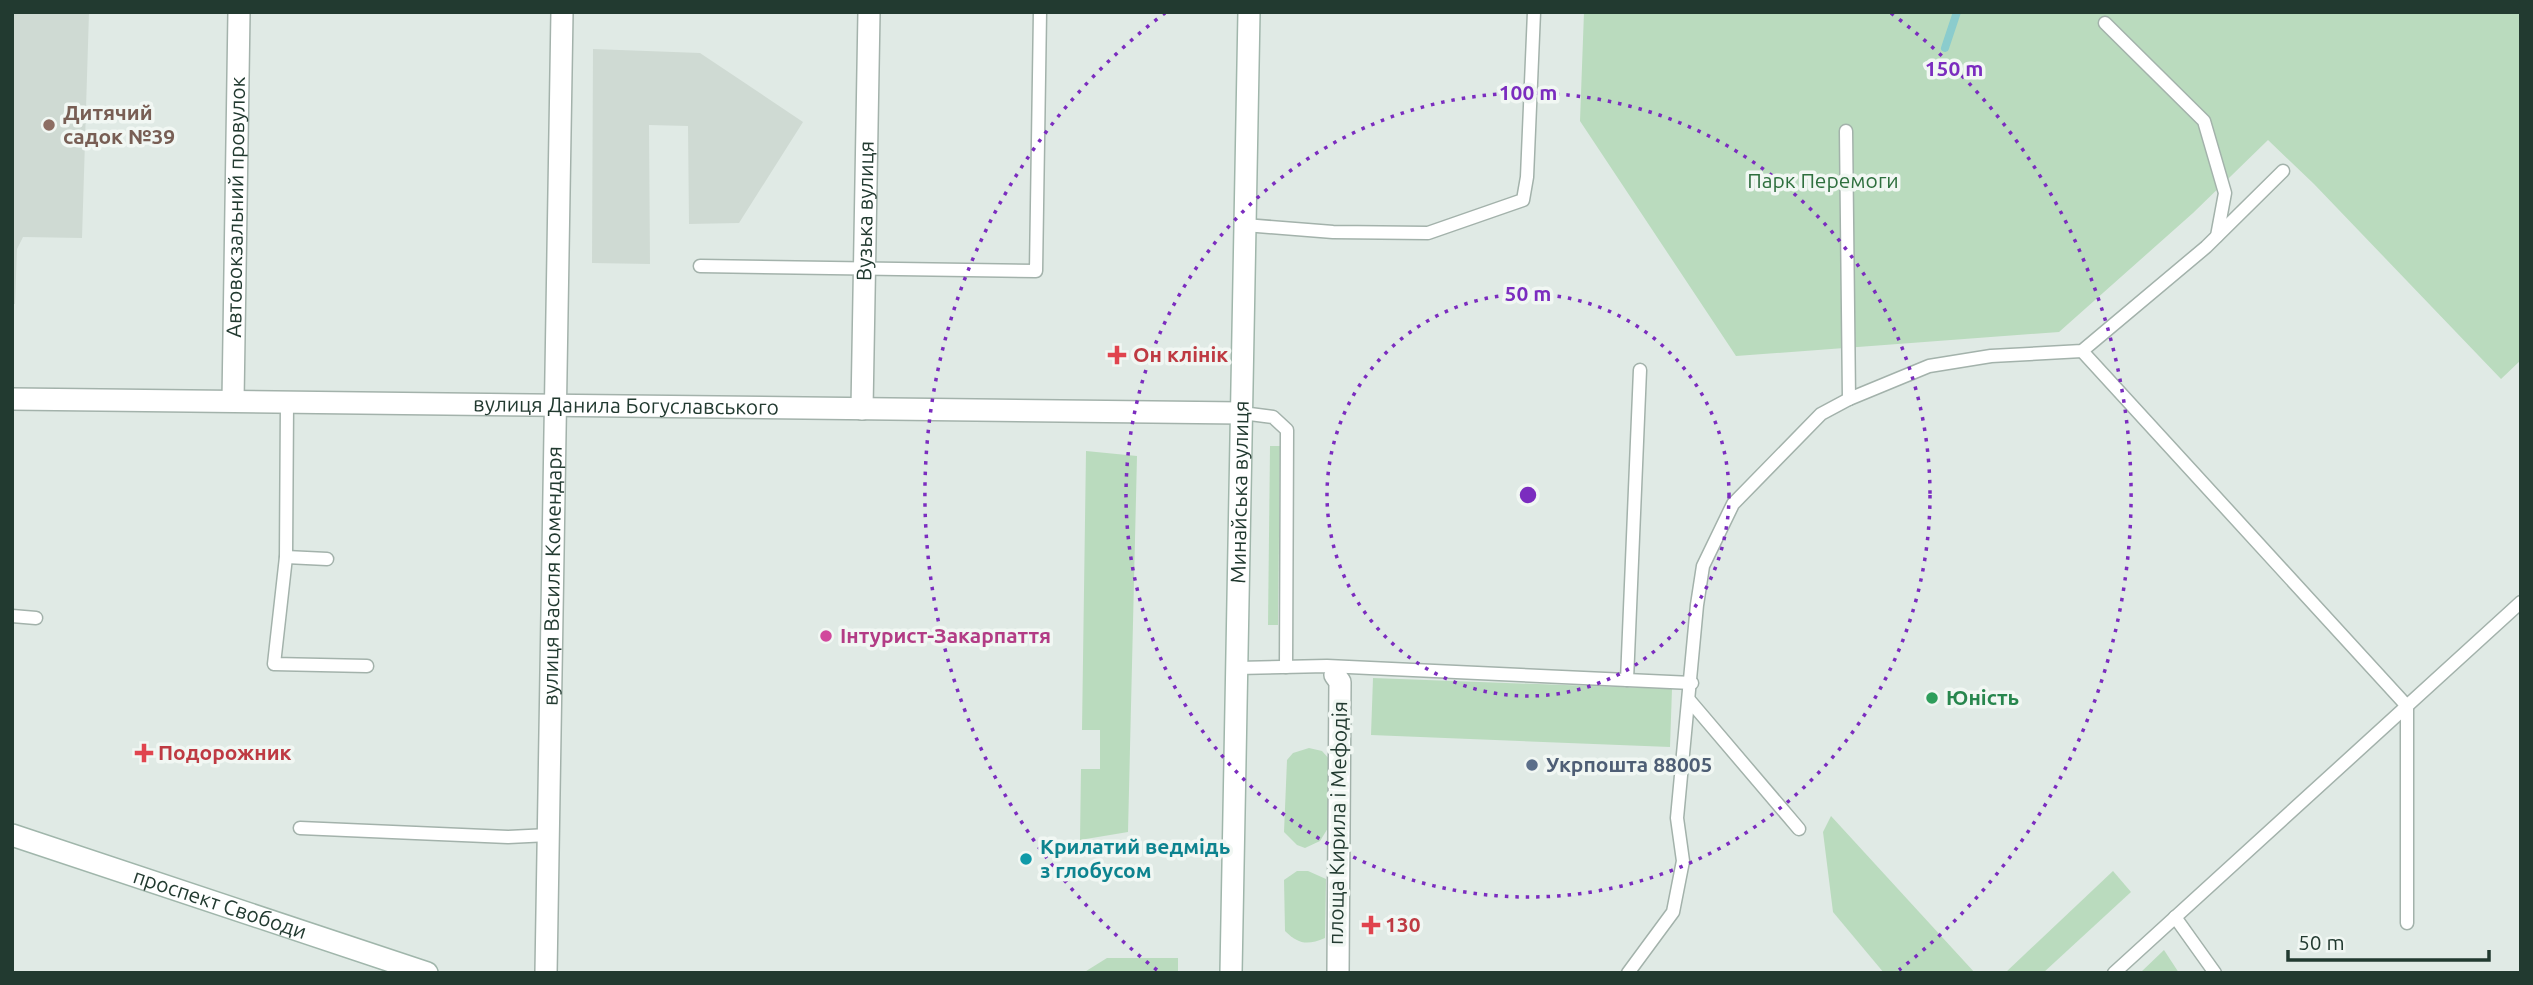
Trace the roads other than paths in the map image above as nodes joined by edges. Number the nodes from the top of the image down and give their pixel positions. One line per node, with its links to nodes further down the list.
1 (239, 12): 18 (street, Автовокзальний провулок)
2 (562, 12): 20 (street, вулиця Василя Комендаря)
3 (869, 12): 13 (street, Вузька вулиця)
4 (1041, 12): 13 (lane)
5 (1250, 12): 10 (street, Минайська вулиця)
6 (1534, 12): 10 (lane)
7 (2105, 23): 11 (lane)
8 (1846, 131): 17 (lane)
9 (2283, 171): 11 (lane)
10 (1245, 225): 22 (street, Минайська вулиця)
11 (2217, 236): 14 (lane)
12 (700, 266): 13 (lane)
13 (865, 269): 21 (street, Вузька вулиця)
14 (2082, 351): 17 (lane); 35 (lane)
15 (1640, 370): 32 (lane)
16 (12, 399): 18 (street, вулиця Данила Богуславського)
17 (1849, 399): 33 (lane)
18 (233, 401): 19 (street, вулиця Данила Богуславського)
19 (287, 402): 20 (street, вулиця Данила Богуславського); 23 (lane)
20 (556, 405): 21 (street, вулиця Данила Богуславського); 39 (street, вулиця Василя Комендаря)
21 (862, 409): 22 (street, вулиця Данила Богуславського)
22 (1242, 413): 29 (lane); 30 (street, Минайська вулиця)
23 (286, 557): 24 (lane); 28 (lane)
24 (327, 559)
25 (2521, 602): 35 (lane)
26 (12, 616): 27 (lane)
27 (36, 618)
28 (367, 666)
29 (1286, 667): 30 (lane); 32 (lane)
30 (1237, 668): 44 (street, Минайська вулиця)
31 (1335, 676): 45 (street, площа Кирила і Мефодія)
32 (1627, 680): 33 (lane)
33 (1692, 683): 34 (lane)
34 (1690, 701): 37 (lane); 46 (lane)
35 (2407, 706): 40 (lane); 41 (lane)
36 (300, 828): 39 (lane)
37 (1799, 829)
38 (12, 835): 42 (street, проспект Свободи)
39 (549, 835): 43 (street, вулиця Василя Комендаря)
40 (2175, 917): 47 (lane); 48 (lane)
41 (2407, 923)
42 (427, 973)
43 (546, 973)
44 (1231, 973)
45 (1338, 973)
46 (1628, 973)
47 (2114, 973)
48 (2215, 973)

